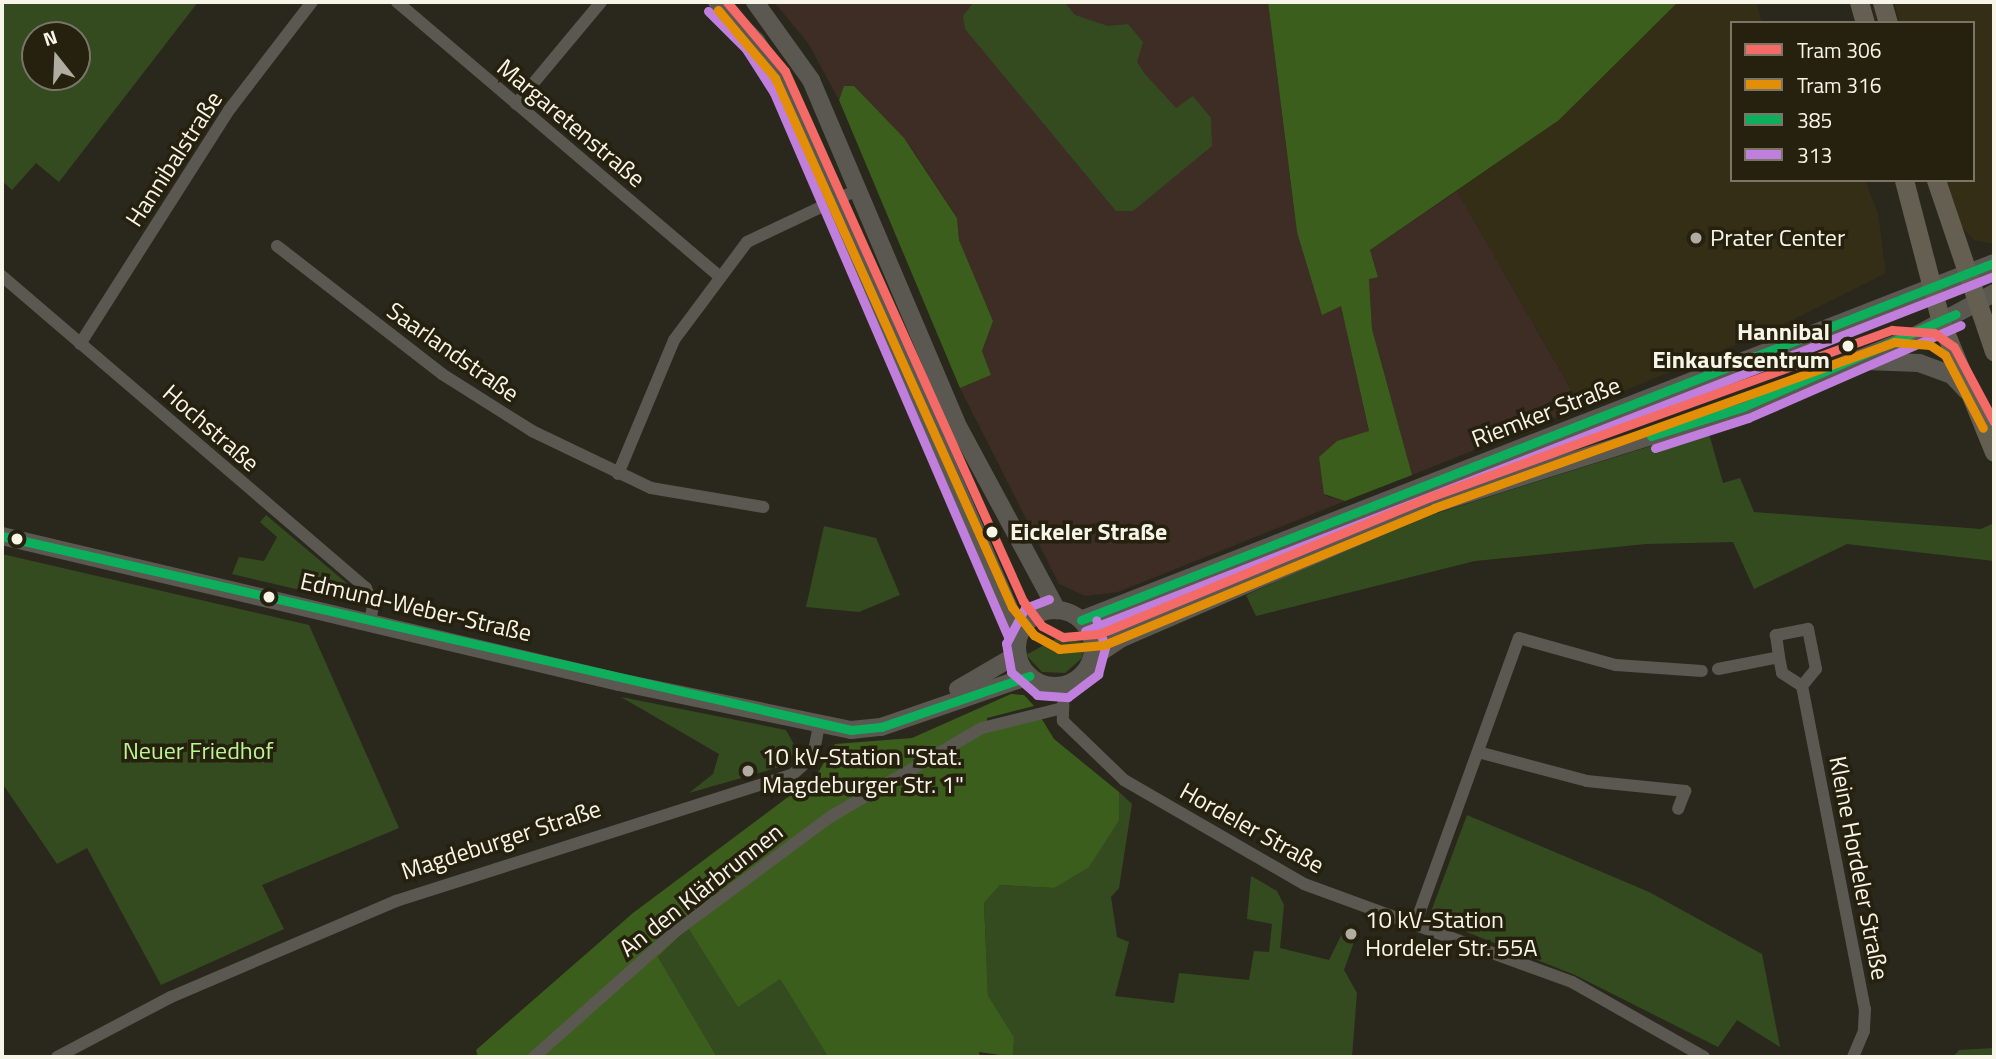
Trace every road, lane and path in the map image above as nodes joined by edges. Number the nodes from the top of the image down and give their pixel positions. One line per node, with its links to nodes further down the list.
1 (312, 2): 24 (street, Hannibalstraße)
2 (397, 2): 10 (street, Margaretenstraße)
3 (601, 2): 10 (street)
4 (717, 2): 14 (main road)
5 (755, 2): 13 (main road)
6 (1859, 2): 8 (main road)
7 (1882, 2): 9 (main road)
8 (1865, 21)
9 (1887, 21)
10 (516, 104): 19 (street, Margaretenstraße)
11 (1904, 182): 20 (main road)
12 (1937, 182): 17 (main road)
13 (857, 190): 14 (street); 32 (main road)
14 (835, 199): 19 (street); 35 (main road)
15 (276, 246): 29 (street, Saarlandstraße)
16 (1994, 263): 17 (main road, Riemker Straße)
17 (1966, 274): 20 (main road, Riemker Straße); 22 (main road)
18 (2, 276): 24 (street, Hochstraße)
19 (719, 276): 29 (street)
20 (1930, 285): 23 (main road); 33 (main road, Riemker Straße)
21 (1994, 293): 22 (main road, Riemker Straße)
22 (1976, 303): 23 (main road, Riemker Straße); 25 (main road)
23 (1941, 322): 26 (main road, Riemker Straße); 27 (main road)
24 (80, 344): 34 (street, Hochstraße)
25 (1994, 351)
26 (1855, 361): 27 (main road); 38 (main road, Riemker Straße)
27 (1967, 391): 28 (main road)
28 (1994, 452)
29 (618, 474): 30 (street, Saarlandstraße)
30 (763, 506)
31 (2, 536): 34 (main road, Edmund-Weber-Straße)
32 (1057, 610): 33 (main road); 35 (main road)
33 (1081, 620): 38 (main road)
34 (370, 622): 46 (main road, Edmund-Weber-Straße)
35 (1020, 634): 36 (main road)
36 (1018, 654): 41 (main road); 44 (main road)
37 (1779, 657): 39 (street); 43 (street); 43 (street)
38 (1092, 658): 42 (main road)
39 (1717, 669)
40 (1702, 671): 47 (street)
41 (1029, 676): 42 (main road); 44 (main road)
42 (1064, 685): 45 (street)
43 (1802, 686): 53 (street, Kleine Hordeler Straße)
44 (948, 699): 46 (main road)
45 (1059, 709): 49 (street, Hordeler Straße); 51 (street, An den Klärbrunnen)
46 (819, 725): 50 (street, Magdeburger Straße)
47 (1478, 752): 48 (street); 49 (street)
48 (1678, 809)
49 (1416, 922): 52 (street, Hordeler Straße)
50 (57, 1057)
51 (534, 1057)
52 (1704, 1057)
53 (1853, 1057)

